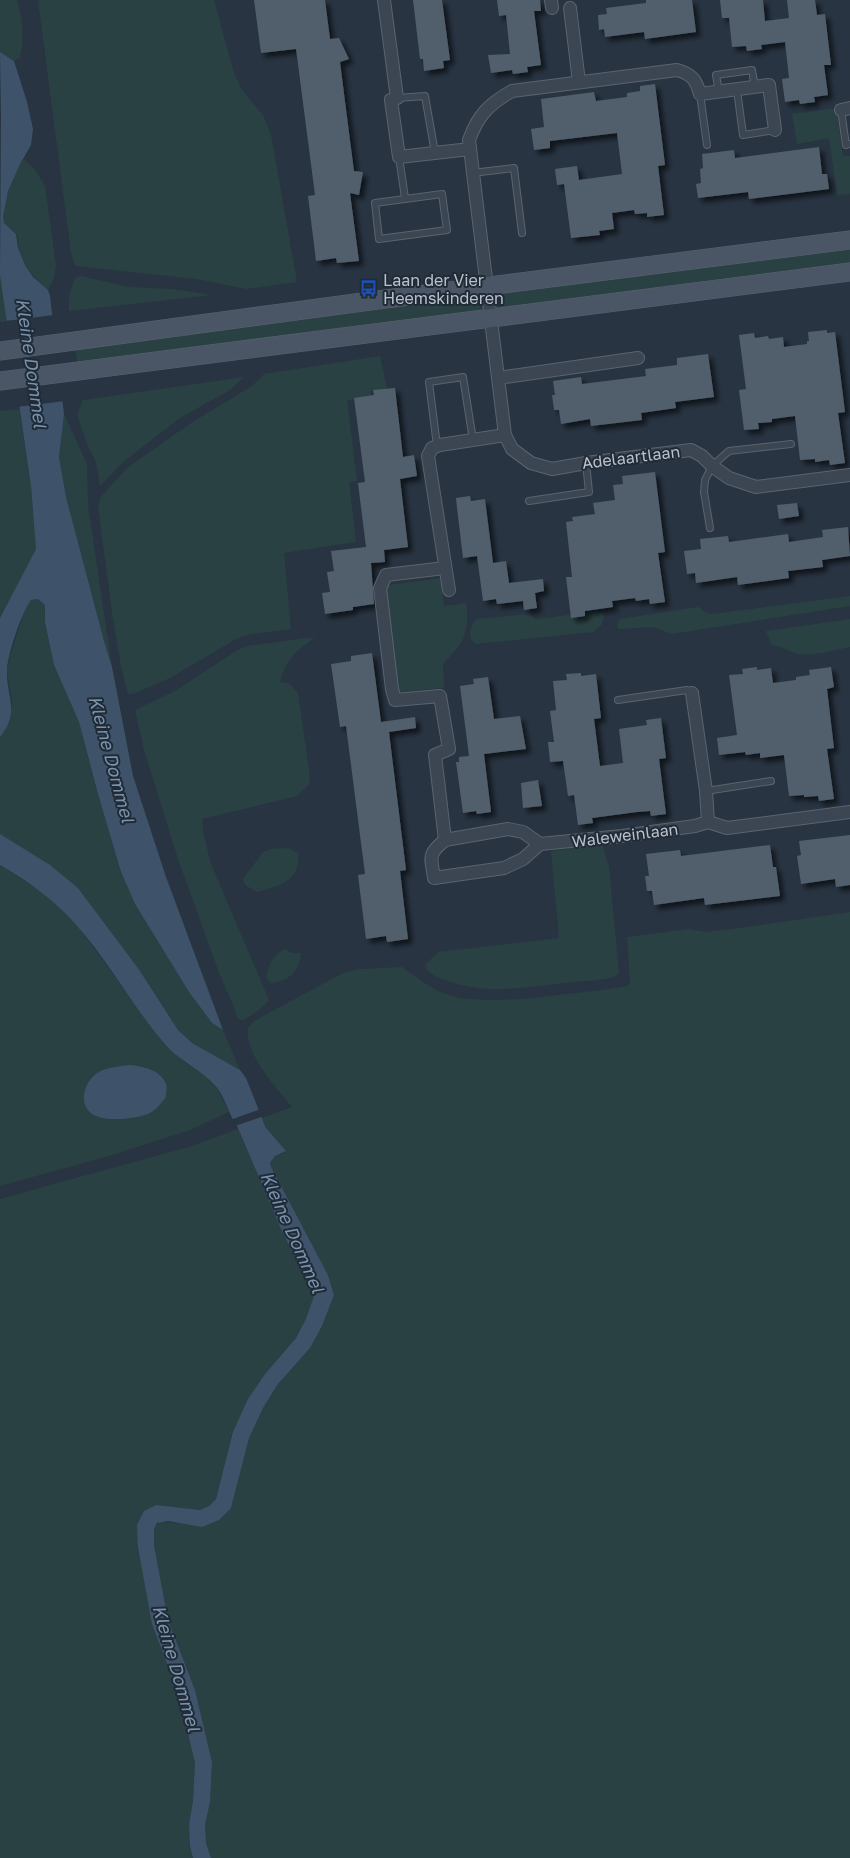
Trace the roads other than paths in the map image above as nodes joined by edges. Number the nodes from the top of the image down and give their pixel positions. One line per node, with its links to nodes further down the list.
1 (384, 0): 8 (street)
2 (570, 8): 3 (street)
3 (579, 82): 7 (street); 13 (street)
4 (755, 87): 5 (street); 6 (lane); 10 (street)
5 (737, 90): 6 (street); 10 (lane)
6 (718, 92): 7 (street)
7 (700, 94): 12 (lane)
8 (397, 98): 14 (lane); 15 (street)
9 (846, 109): 11 (lane)
10 (775, 130)
11 (850, 144)
12 (707, 145)
13 (470, 149): 14 (street); 16 (street)
14 (434, 153): 15 (street)
15 (399, 157): 17 (lane)
16 (472, 173): 18 (lane); 21 (street)
17 (405, 198): 17 (lane)
18 (522, 233)
19 (850, 240): 21 (street)
20 (850, 272): 22 (street)
21 (486, 286): 22 (street); 23 (street)
22 (490, 319): 25 (street); 26 (street)
23 (0, 351)
24 (638, 358): 25 (street)
25 (498, 378): 27 (street)
26 (0, 381)
27 (504, 435): 28 (street); 31 (street, Adelaartlaan)
28 (473, 440): 30 (street); 30 (lane)
29 (790, 444): 32 (lane)
30 (437, 446): 36 (street)
31 (586, 462): 32 (street, Adelaartlaan); 34 (lane)
32 (712, 466): 33 (street, Adelaartlaan); 35 (lane)
33 (850, 476)
34 (529, 501)
35 (710, 528)
36 (445, 568): 37 (street); 44 (street)
37 (449, 590)
38 (692, 693): 39 (lane); 41 (street)
39 (618, 700)
40 (771, 781): 41 (lane)
41 (706, 791): 43 (street)
42 (850, 812): 43 (street, Waleweinlaan)
43 (708, 822): 45 (street, Waleweinlaan)
44 (445, 840): 45 (street); 45 (street)
45 (540, 844)

